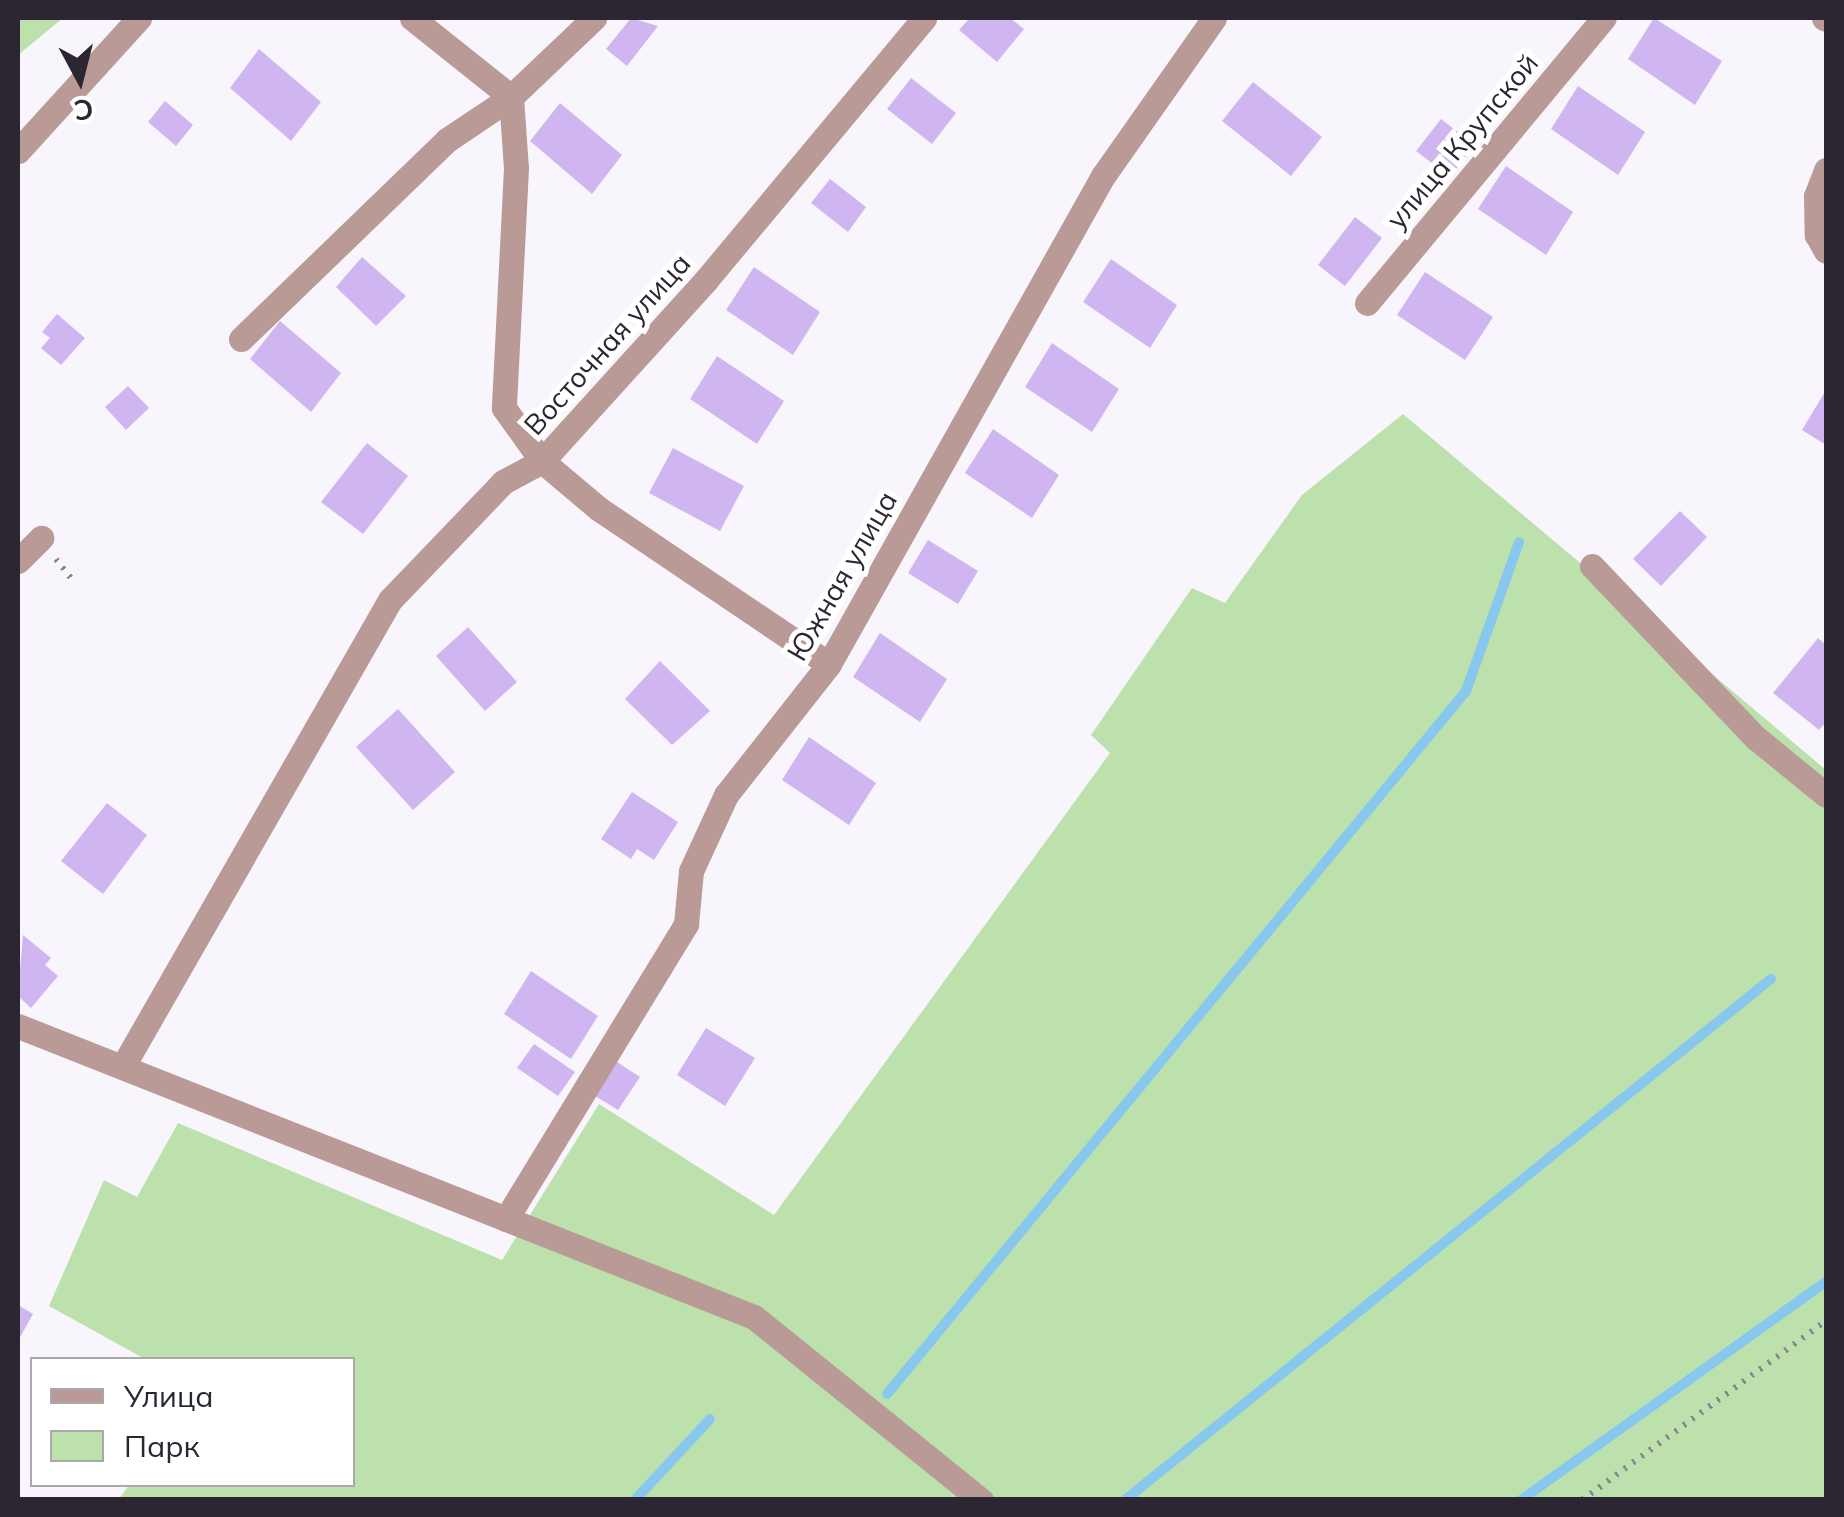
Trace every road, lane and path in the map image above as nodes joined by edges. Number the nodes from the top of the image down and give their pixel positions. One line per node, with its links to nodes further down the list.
1 (139, 18): 8 (street)
2 (412, 18): 7 (street)
3 (594, 18): 7 (street)
4 (924, 18): 13 (street, Восточная улица)
5 (1214, 18): 17 (street, Южная улица)
6 (1604, 18): 11 (street, улица Крупской)
7 (511, 97): 12 (street); 13 (street)
8 (18, 151)
9 (1826, 170): 10 (street)
10 (1826, 250)
11 (1367, 303)
12 (240, 338)
13 (542, 461): 17 (street); 20 (street, Восточная улица)
14 (41, 538): 15 (street)
15 (18, 562)
16 (1592, 566): 18 (street)
17 (829, 664): 21 (street, Южная улица)
18 (1826, 795)
19 (18, 1026): 20 (street)
20 (124, 1066): 21 (street)
21 (506, 1220): 23 (street)
22 (1826, 1322): 24 (path)
23 (981, 1500)
24 (1582, 1500)

